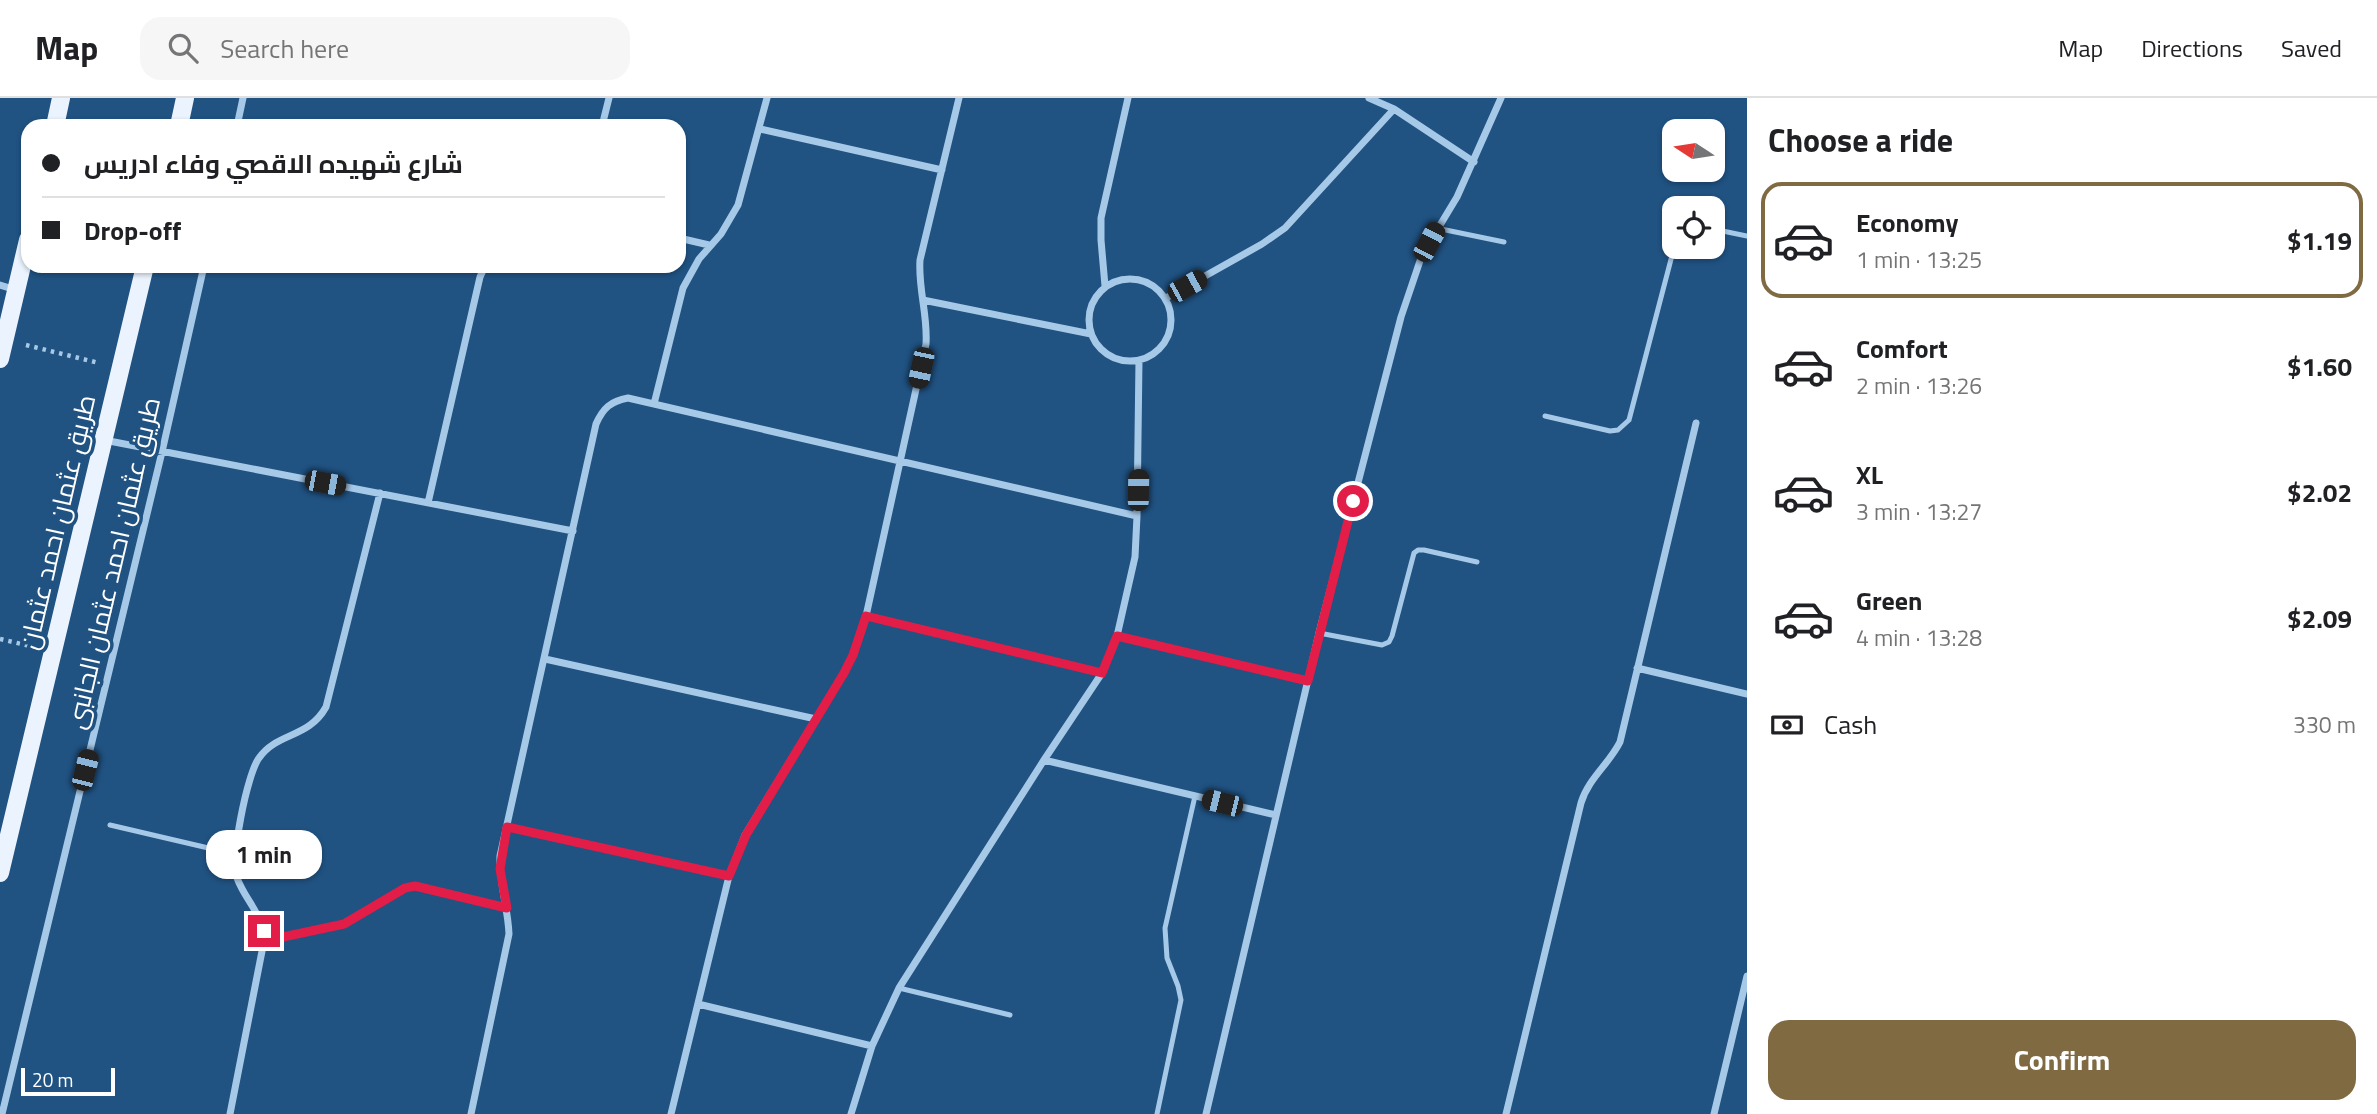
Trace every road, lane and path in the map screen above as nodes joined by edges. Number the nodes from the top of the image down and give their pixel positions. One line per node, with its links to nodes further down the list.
1 (61, 98): 11 (main road)
2 (185, 98): 12 (main road)
3 (243, 98): 13 (street)
4 (609, 98): 14 (street)
5 (767, 98): 15 (street)
6 (958, 98): 17 (street)
7 (1128, 98): 29 (street)
8 (1369, 98): 10 (street)
9 (1501, 98): 16 (street)
10 (1394, 109): 16 (street); 31 (street)
11 (56, 119)
12 (180, 119)
13 (238, 119)
14 (604, 119)
15 (760, 129): 17 (street); 23 (street)
16 (1474, 162): 18 (street)
17 (942, 170): 32 (street)
18 (1436, 228): 22 (lane); 50 (street)
19 (1725, 231): 20 (lane)
20 (1747, 236)
21 (686, 240): 23 (street)
22 (1504, 242)
23 (709, 245): 38 (street)
24 (21, 256): 30 (main road)
25 (1671, 259): 39 (lane)
26 (143, 273): 37 (main road, طريق عثمان احمد عثمان)
27 (202, 273): 42 (street, طريق عثمان احمد عثمان الجانبى)
28 (482, 273): 45 (street)
29 (1105, 286): 31 (street); 33 (street)
30 (8, 287): 34 (main road)
31 (1166, 298): 36 (street)
32 (923, 300): 33 (street); 43 (street)
33 (1091, 334): 36 (street)
34 (5, 340): 35 (main road); 37 (path)
35 (0, 359)
36 (1139, 360): 46 (street)
37 (121, 368): 41 (main road, طريق عثمان احمد عثمان)
38 (654, 404): 43 (street); 47 (street)
39 (1545, 416)
40 (1696, 423): 53 (street)
41 (104, 440): 42 (street); 64 (main road, طريق عثمان احمد عثمان)
42 (162, 452): 44 (street); 73 (street, طريق عثمان احمد عثمان الجانبى)
43 (900, 461): 46 (street); 49 (street)
44 (380, 493): 45 (street); 63 (street)
45 (428, 503): 47 (street)
46 (1137, 516): 51 (street)
47 (573, 531): 52 (street)
48 (1478, 562): 50 (lane)
49 (866, 616): 54 (street); 57 (street)
50 (1319, 633): 55 (street)
51 (1117, 636): 54 (street); 55 (street)
52 (545, 659): 57 (street); 62 (street)
53 (1637, 668): 56 (street); 80 (street)
54 (1102, 673): 58 (street)
55 (1308, 681): 60 (street)
56 (1747, 694)
57 (816, 719): 65 (street)
58 (1044, 760): 59 (street); 69 (street)
59 (1195, 796): 60 (street); 78 (lane)
60 (1276, 815): 79 (street)
61 (110, 825): 63 (lane)
62 (507, 827): 65 (street); 66 (street)
63 (234, 854): 67 (street)
64 (0, 873)
65 (729, 876): 70 (street)
66 (507, 908): 67 (street); 75 (street)
67 (264, 941): 74 (street)
68 (1747, 976): 81 (street)
69 (899, 988): 71 (lane); 72 (street)
70 (698, 1004): 72 (street); 76 (street)
71 (1010, 1015)
72 (872, 1046): 77 (street)
73 (2, 1114)
74 (230, 1114)
75 (471, 1114)
76 (671, 1114)
77 (852, 1114)
78 (1157, 1114)
79 (1206, 1114)
80 (1506, 1114)
81 (1714, 1114)

